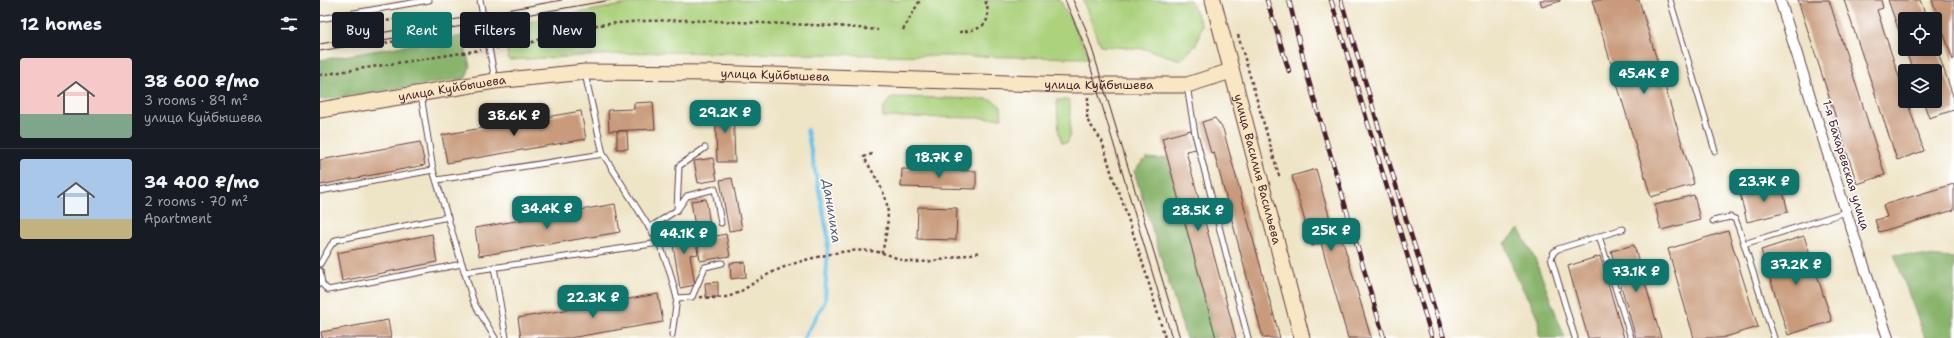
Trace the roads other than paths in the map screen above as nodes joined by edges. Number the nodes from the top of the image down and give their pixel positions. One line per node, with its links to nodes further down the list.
1 (430, 0): 6 (lane)
2 (480, 0): 9 (lane)
3 (1213, 0): 7 (main road, улица Василия Васильева)
4 (1670, 0): 14 (lane)
5 (1780, 0): 20 (street, 1-я Бахаревская улица)
6 (320, 20)
7 (1231, 71): 10 (main road, улица Куйбышева); 41 (main road, улица Василия Васильева)
8 (585, 72): 9 (main road, улица Куйбышева); 10 (main road, улица Куйбышева); 15 (lane)
9 (495, 80): 11 (main road, улица Куйбышева)
10 (1187, 85): 40 (lane)
11 (421, 93): 12 (main road, улица Куйбышева); 16 (lane)
12 (320, 110)
13 (705, 148): 19 (lane)
14 (1715, 151)
15 (603, 154): 17 (lane); 24 (lane)
16 (433, 170): 17 (lane); 18 (lane)
17 (437, 180): 21 (lane)
18 (320, 191)
19 (676, 210): 23 (lane); 24 (lane)
20 (1846, 212): 28 (lane); 45 (street, 1-я Бахаревская улица)
21 (448, 217): 30 (lane); 31 (lane)
22 (1713, 221): 28 (lane)
23 (721, 222)
24 (649, 228): 27 (lane)
25 (1623, 229): 26 (lane)
26 (1599, 236): 42 (lane); 43 (lane)
27 (658, 243): 32 (lane); 36 (lane)
28 (1744, 244): 44 (lane)
29 (722, 263): 36 (lane)
30 (320, 264)
31 (462, 264): 34 (lane); 35 (lane)
32 (494, 267): 34 (lane); 39 (lane)
33 (320, 271): 35 (lane)
34 (464, 272): 38 (lane)
35 (321, 278)
36 (677, 298): 37 (lane)
37 (672, 335)
38 (495, 338)
39 (506, 338)
40 (1248, 338)
41 (1302, 338)
42 (1575, 338)
43 (1631, 338)
44 (1774, 338)
45 (1888, 338)

